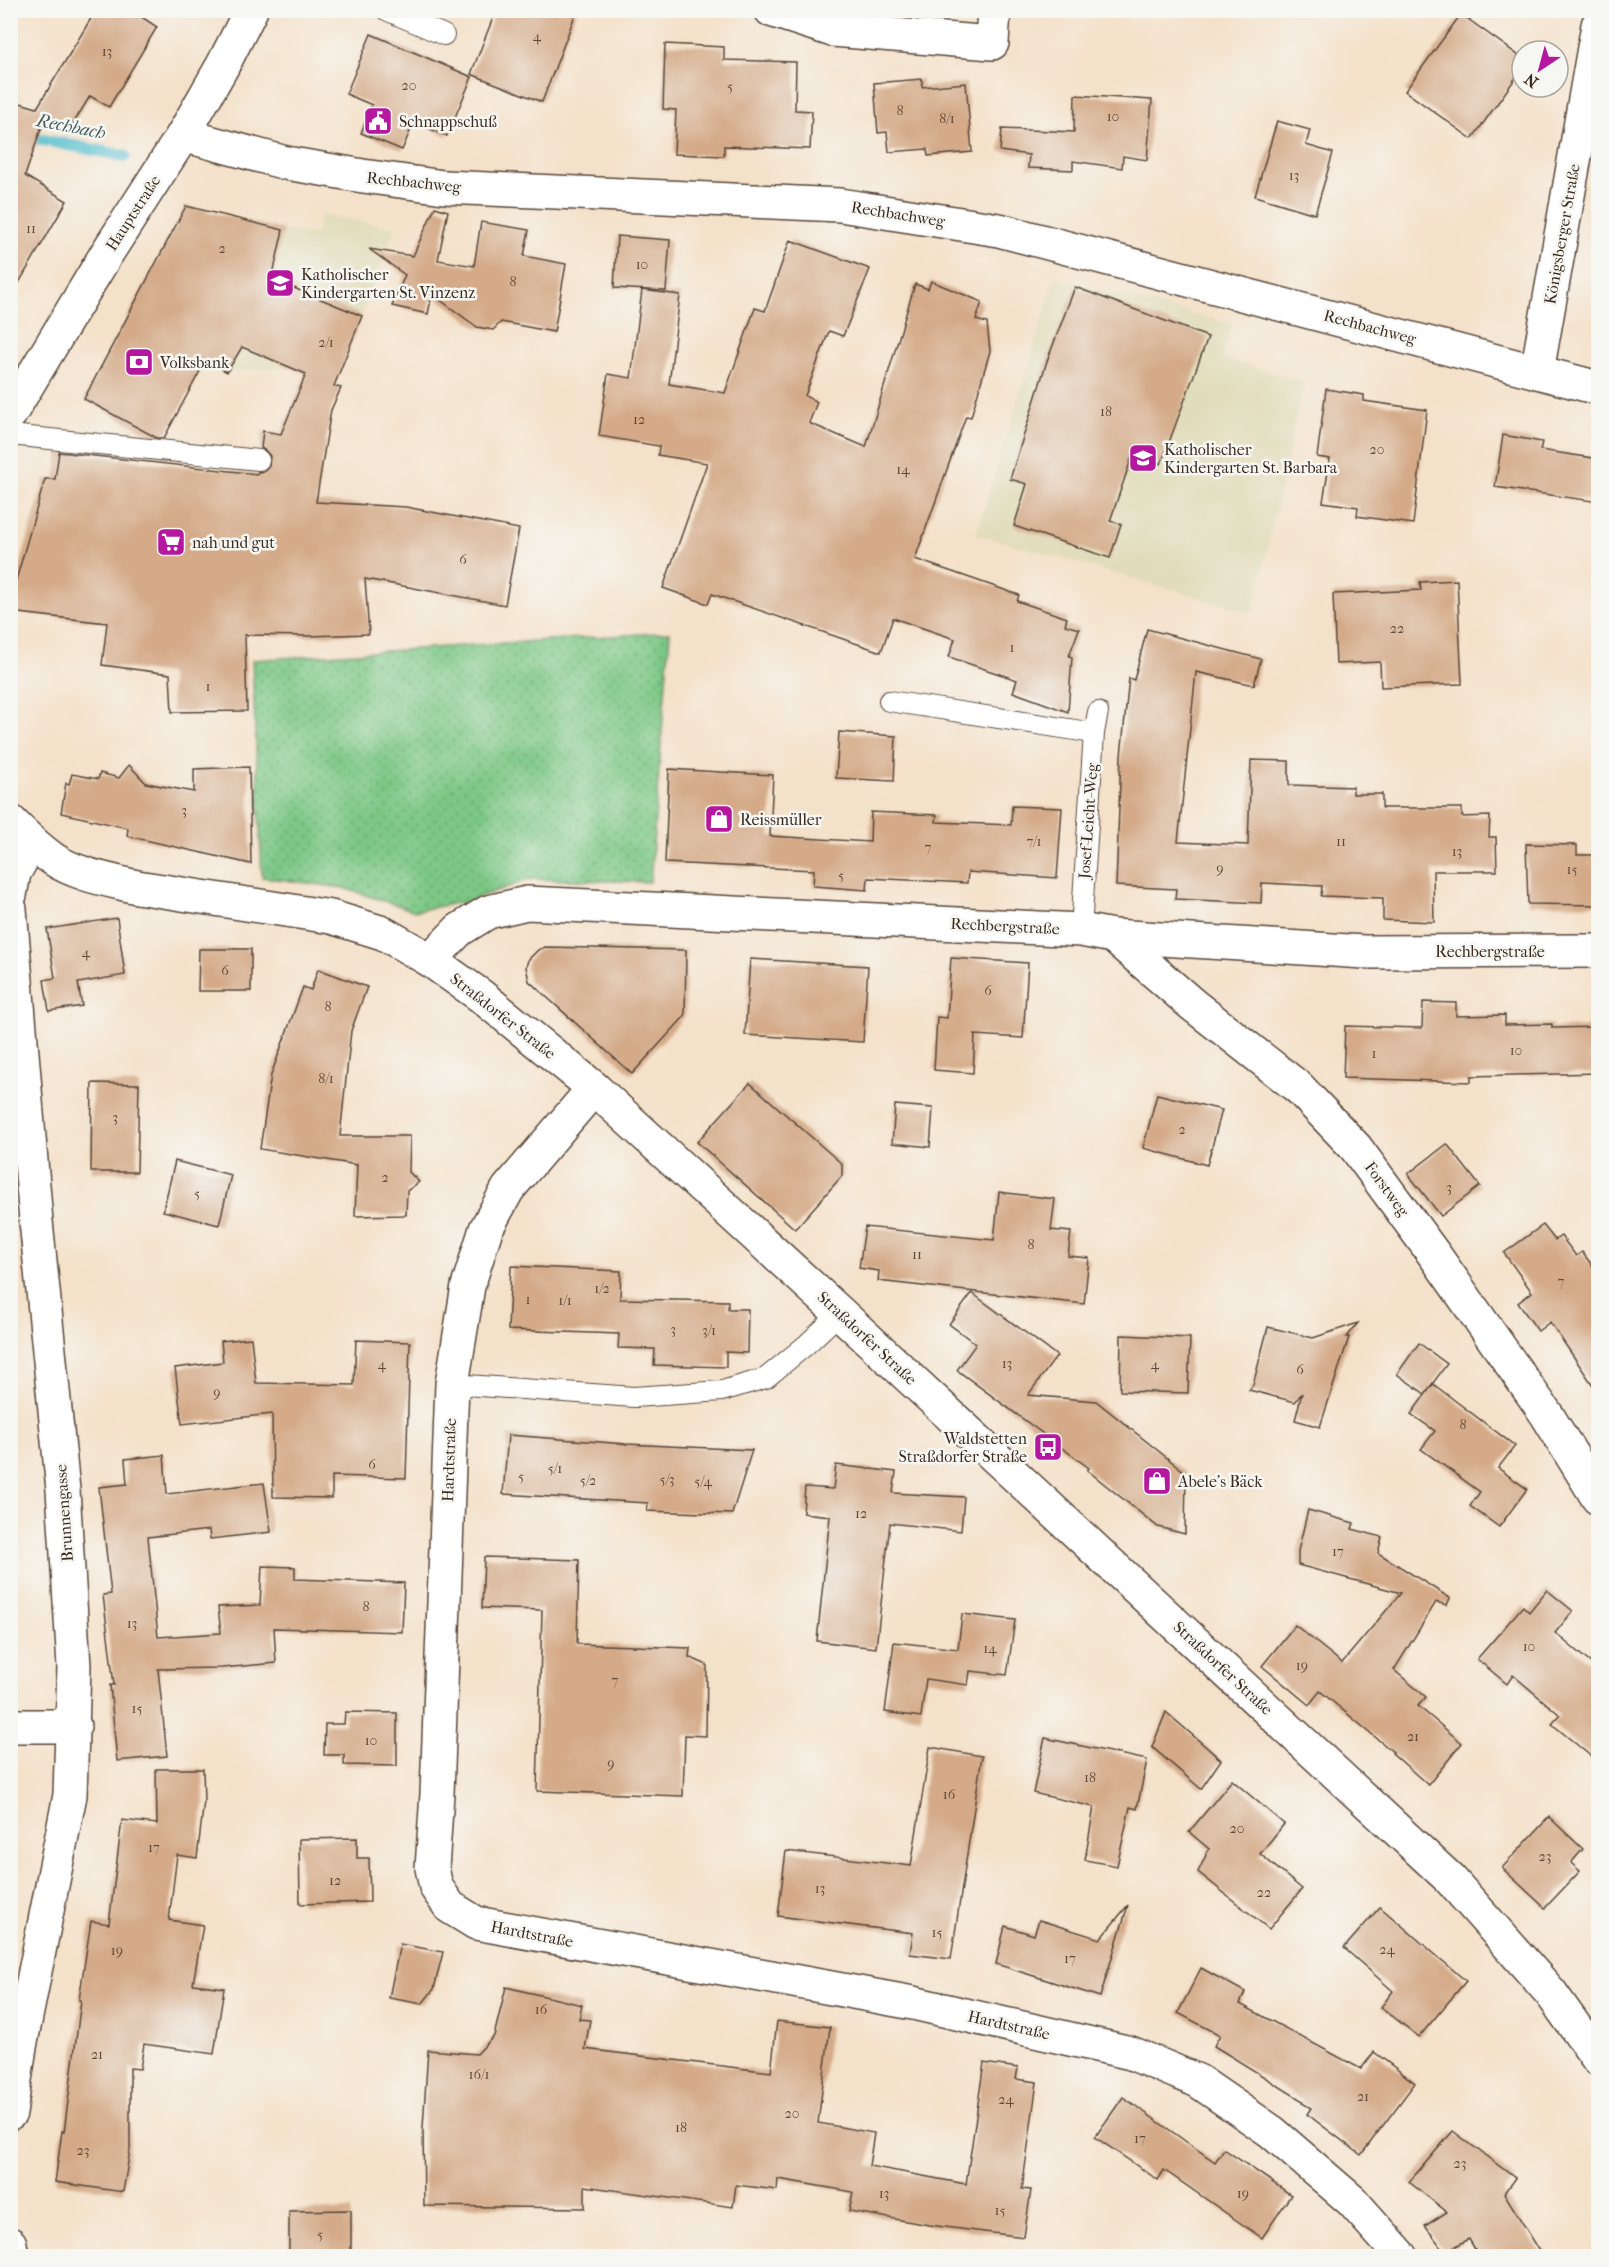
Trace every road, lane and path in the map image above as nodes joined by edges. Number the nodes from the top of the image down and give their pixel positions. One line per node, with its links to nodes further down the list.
1 (251, 10): 7 (street, Hauptstraße)
2 (386, 10): 6 (lane)
3 (771, 10): 4 (street)
4 (994, 10)
5 (1599, 25): 8 (street, Königsberger Straße)
6 (444, 35)
7 (183, 135): 8 (street, Rechbachweg); 10 (street, Hauptstraße)
8 (1537, 372): 9 (street, Rechbachweg)
9 (1599, 388)
10 (10, 414)
11 (10, 435): 12 (lane)
12 (259, 460)
13 (889, 701): 15 (lane)
14 (1098, 712): 15 (lane, Josef-Leicht-Weg)
15 (1094, 733): 19 (lane, Josef-Leicht-Weg)
16 (21, 832): 17 (street); 22 (street, Straßdorfer Straße)
17 (10, 895)
18 (10, 909): 28 (street, Brunnengasse)
19 (1081, 930): 20 (street, Rechbergstraße); 22 (street, Rechbergstraße)
20 (1113, 936): 21 (street, Rechbergstraße); 26 (street, Forstweg)
21 (1599, 951)
22 (430, 960): 23 (street, Straßdorfer Straße)
23 (594, 1088): 24 (street, Straßdorfer Straße); 25 (street, Hardtstraße)
24 (840, 1313): 25 (lane); 29 (street, Straßdorfer Straße)
25 (452, 1384): 32 (street, Hardtstraße)
26 (1599, 1498)
27 (10, 1726): 28 (street)
28 (74, 1726): 30 (street, Brunnengasse)
29 (1599, 2059)
30 (10, 2113)
31 (10, 2244): 33 (street)
32 (1398, 2255)
33 (12, 2256)

